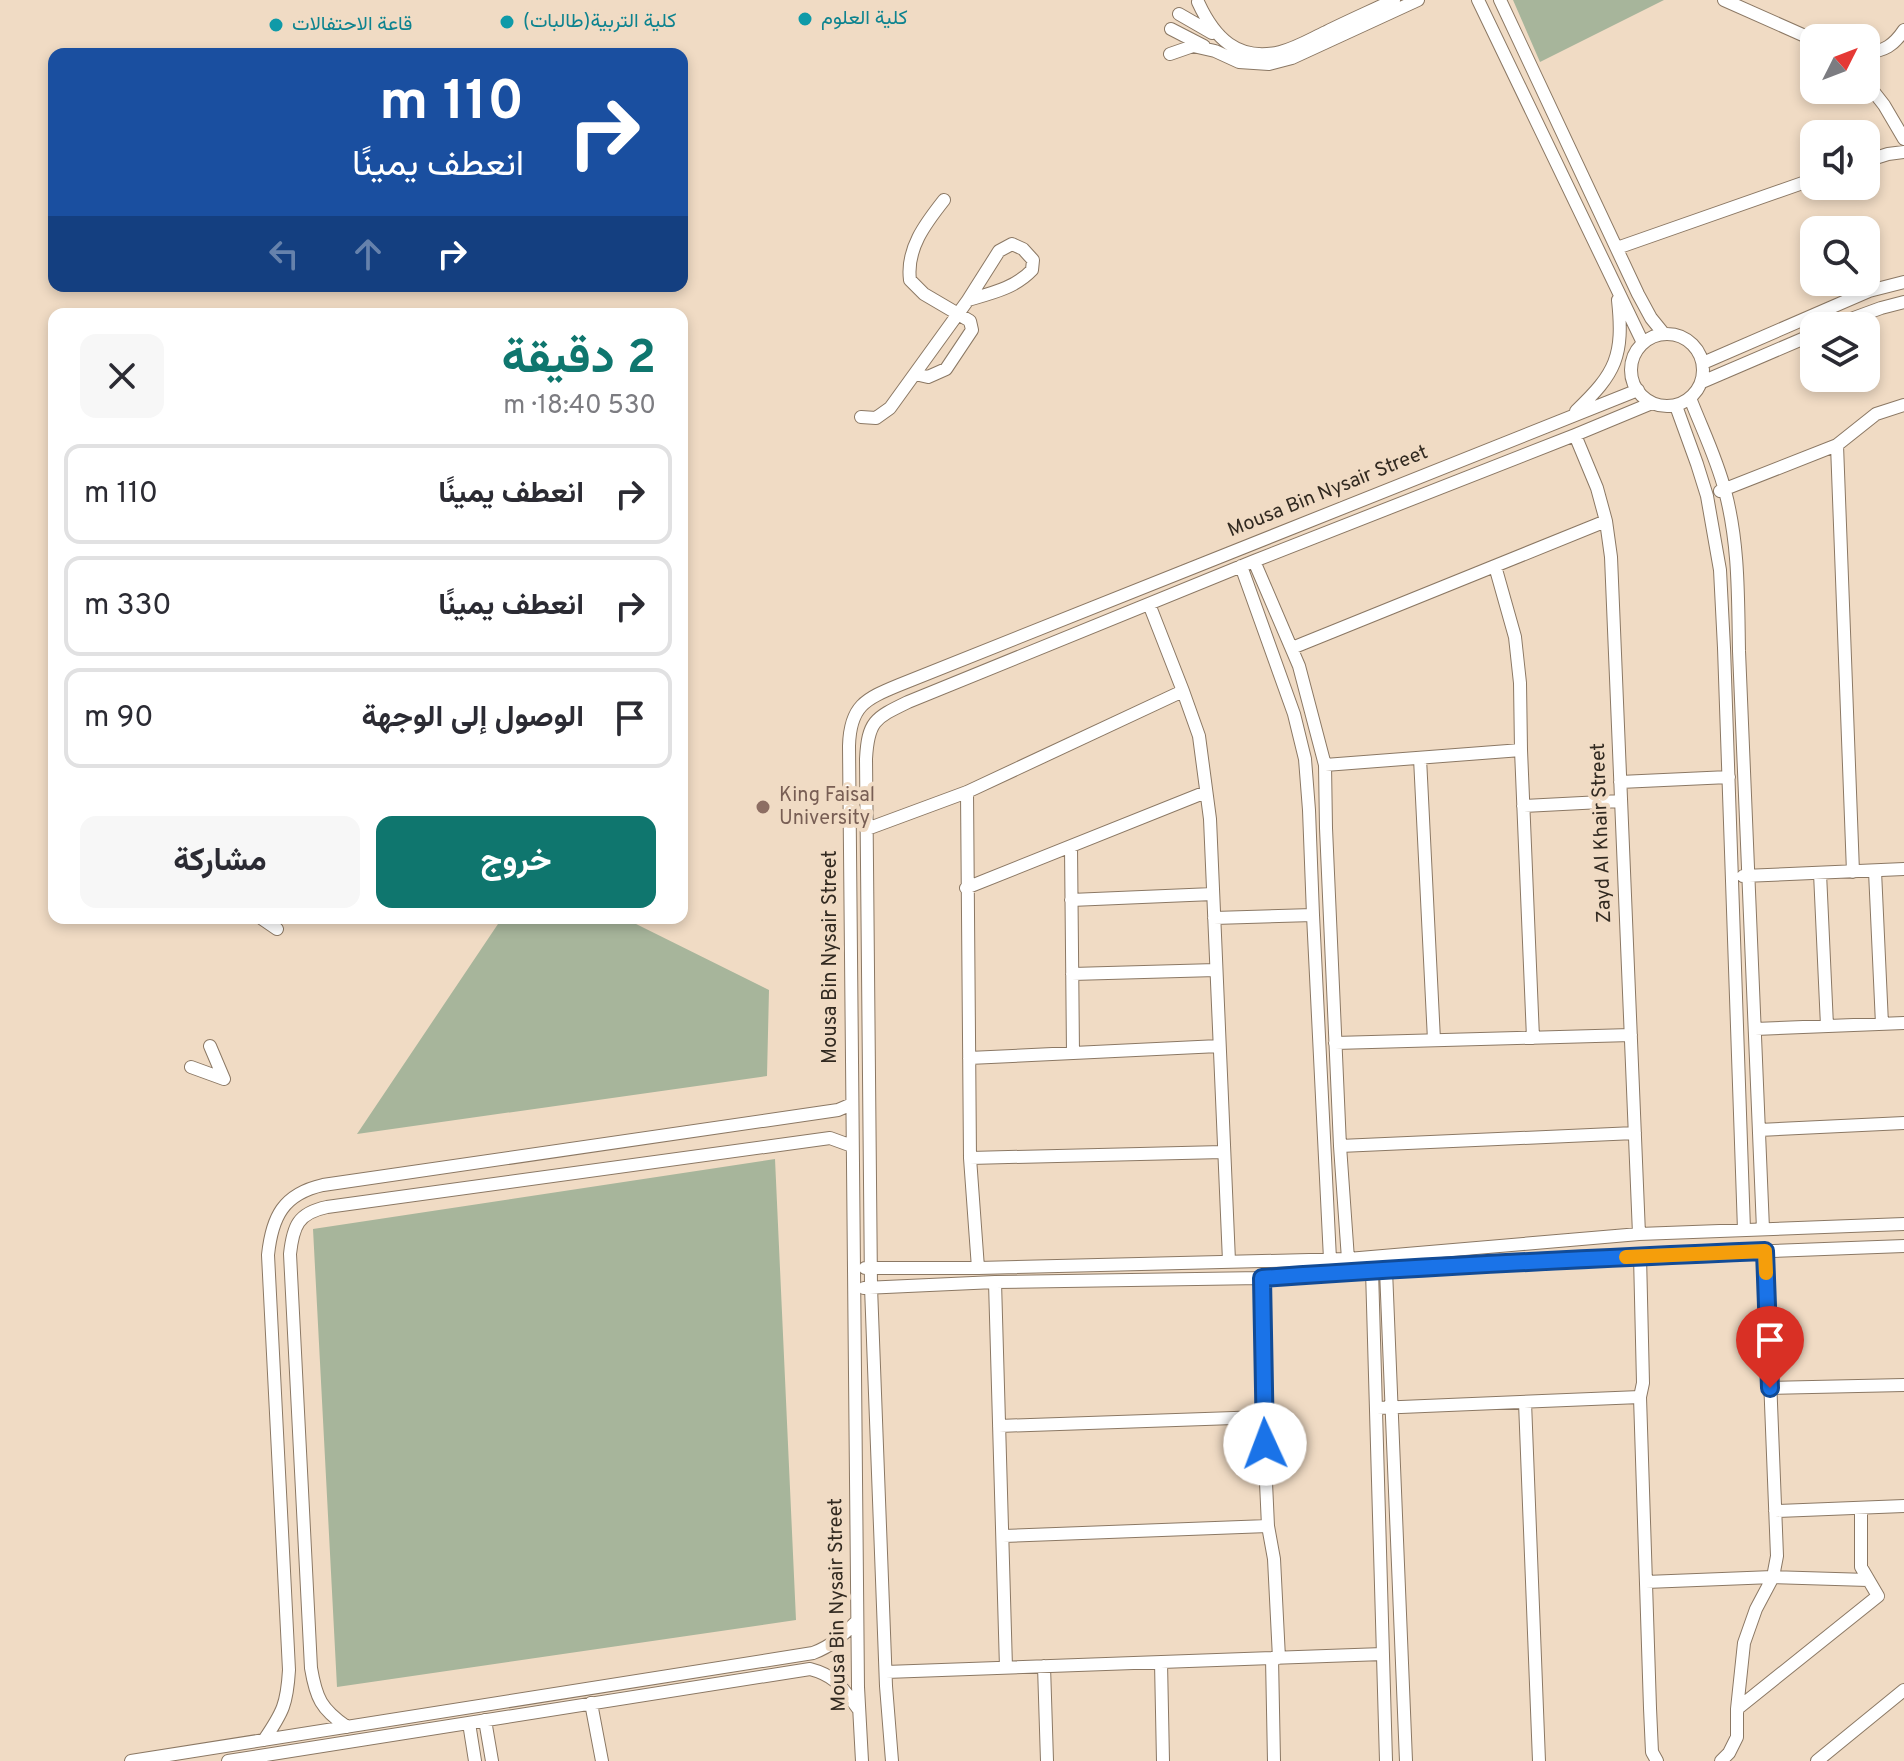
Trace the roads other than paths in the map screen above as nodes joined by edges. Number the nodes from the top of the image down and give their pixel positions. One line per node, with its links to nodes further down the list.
1 (1394, 0): 11 (street)
2 (1418, 0): 12 (street)
3 (1500, 0): 21 (street)
4 (1724, 0): 10 (street)
5 (1478, 1): 23 (street)
6 (1198, 2): 11 (street)
7 (1179, 14): 11 (street)
8 (1171, 29): 12 (street)
9 (1904, 30): 13 (street)
10 (1800, 34)
11 (1218, 36)
12 (1212, 50): 14 (street)
13 (1880, 50)
14 (1170, 54)
15 (1880, 100): 16 (street)
16 (1904, 139)
17 (1904, 152): 18 (street)
18 (1880, 157)
19 (1800, 184): 21 (street)
20 (944, 200): 27 (street)
21 (1617, 248): 28 (street)
22 (1904, 282): 31 (street)
23 (1617, 289): 30 (street); 40 (street)
24 (968, 300): 24 (street); 27 (street)
25 (1904, 302): 26 (street)
26 (1870, 312)
27 (958, 313): 32 (street); 32 (street)
28 (1664, 334): 30 (street); 31 (street)
29 (1800, 340): 33 (street)
30 (1643, 343): 34 (street)
31 (1703, 363): 33 (street)
32 (915, 374): 39 (street)
33 (1702, 382): 35 (street)
34 (1638, 390): 36 (street); 40 (street, Mousa Bin Nysair Street)
35 (1690, 398): 38 (street); 43 (street)
36 (1652, 403): 38 (street); 41 (street, Mousa Bin Nysair Street)
37 (1904, 405): 42 (street)
38 (1676, 406): 44 (street)
39 (861, 417)
40 (1569, 417): 93 (street, Mousa Bin Nysair Street)
41 (1575, 435): 45 (street, Zayd Al Khair Street); 46 (street, Mousa Bin Nysair Street)
42 (1837, 445): 43 (street); 65 (street)
43 (1725, 489): 44 (street); 67 (street)
44 (1707, 496): 55 (street)
45 (1606, 521): 48 (street); 56 (street, Zayd Al Khair Street)
46 (1254, 561): 47 (street, Mousa Bin Nysair Street); 50 (street)
47 (1241, 566): 49 (street, Mousa Bin Nysair Street); 69 (street)
48 (1495, 566): 50 (street); 52 (street)
49 (1149, 604): 51 (street); 61 (street, Mousa Bin Nysair Street)
50 (1292, 648): 54 (street)
51 (1183, 691): 57 (street); 58 (street)
52 (1521, 750): 53 (street); 60 (street)
53 (1420, 758): 54 (street); 86 (street)
54 (1325, 765): 70 (street)
55 (1729, 777): 56 (street); 68 (street)
56 (1620, 782): 59 (street, Zayd Al Khair Street)
57 (967, 792): 61 (street); 71 (street)
58 (1206, 792): 62 (street); 72 (street)
59 (1621, 801): 60 (street); 84 (street, Zayd Al Khair Street)
60 (1523, 806): 85 (street)
61 (867, 829): 112 (street, Mousa Bin Nysair Street)
62 (1071, 847): 71 (street); 73 (street)
63 (1904, 869): 64 (street)
64 (1875, 871): 65 (street); 81 (street)
65 (1853, 872): 66 (street)
66 (1820, 873): 67 (street); 82 (street)
67 (1749, 876): 68 (street); 83 (street)
68 (1732, 877): 103 (street)
69 (1312, 881): 70 (street); 74 (street)
70 (1328, 881): 87 (street)
71 (966, 888): 91 (street)
72 (1213, 894): 73 (street); 75 (street)
73 (1071, 900): 79 (street)
74 (1313, 915): 75 (street); 108 (street)
75 (1214, 918): 78 (street)
76 (270, 924): 77 (street)
77 (277, 929)
78 (1216, 970): 79 (street); 89 (street)
79 (1072, 974): 90 (street)
80 (1904, 1023): 81 (street)
81 (1882, 1024): 82 (street)
82 (1827, 1026): 83 (street)
83 (1755, 1029): 95 (street)
84 (1631, 1035): 85 (street); 96 (street, Zayd Al Khair Street)
85 (1533, 1038): 86 (street)
86 (1434, 1040): 87 (street)
87 (1335, 1043): 98 (street)
88 (210, 1046): 92 (street)
89 (1219, 1046): 90 (street); 99 (street)
90 (1073, 1053): 91 (street)
91 (969, 1058): 100 (street)
92 (191, 1067)
93 (852, 1104): 97 (street, Mousa Bin Nysair Street); 149 (street)
94 (1904, 1123): 95 (street)
95 (1759, 1130): 102 (street)
96 (1635, 1133): 98 (street); 104 (street, Zayd Al Khair Street)
97 (852, 1146): 111 (street, Mousa Bin Nysair Street); 148 (street)
98 (1340, 1146): 109 (street)
99 (1223, 1152): 100 (street); 110 (street)
100 (970, 1158): 113 (street)
101 (1904, 1224): 102 (street)
102 (1763, 1229): 103 (street)
103 (1744, 1230): 104 (street)
104 (1639, 1234): 109 (street)
105 (1904, 1246): 106 (street)
106 (1765, 1251): 107 (street); 120 (street)
107 (1640, 1256): 114 (street); 121 (street)
108 (1330, 1259): 109 (street); 110 (street)
109 (1348, 1259)
110 (1229, 1261): 113 (street)
111 (853, 1268): 112 (street); 118 (street, Mousa Bin Nysair Street)
112 (871, 1268): 113 (street); 117 (street, Mousa Bin Nysair Street)
113 (978, 1268)
114 (1379, 1270): 115 (street); 123 (street); 124 (street)
115 (1262, 1278): 116 (street); 125 (street)
116 (995, 1282): 117 (street); 126 (street)
117 (871, 1287): 118 (street); 141 (street, Mousa Bin Nysair Street)
118 (853, 1289): 135 (street, Mousa Bin Nysair Street)
119 (1904, 1385): 120 (street)
120 (1770, 1388): 129 (street)
121 (1640, 1397): 122 (street); 134 (street)
122 (1525, 1402): 123 (street); 162 (street)
123 (1392, 1407): 124 (street); 161 (street)
124 (1377, 1408): 136 (street)
125 (1263, 1417): 126 (street); 130 (street)
126 (999, 1426): 131 (street)
127 (1904, 1506): 128 (street)
128 (1861, 1508): 129 (street); 133 (street)
129 (1775, 1511): 132 (street)
130 (1268, 1526): 131 (street); 137 (street)
131 (1003, 1536): 140 (street)
132 (1773, 1577): 133 (street); 134 (street); 144 (street)
133 (1868, 1580): 144 (street)
134 (1646, 1582): 163 (street)
135 (857, 1621): 145 (street, Mousa Bin Nysair Street); 148 (street)
136 (1383, 1654): 137 (street); 160 (street)
137 (1275, 1658): 138 (street); 159 (street)
138 (1161, 1662): 139 (street); 158 (street)
139 (1044, 1666): 140 (street); 157 (street)
140 (1006, 1668): 141 (street)
141 (886, 1672): 156 (street, Mousa Bin Nysair Street)
142 (1904, 1690): 165 (street)
143 (591, 1703): 145 (street); 146 (street); 154 (street)
144 (1737, 1709): 164 (street)
145 (859, 1710): 155 (street, Mousa Bin Nysair Street)
146 (485, 1720): 147 (street); 153 (street)
147 (469, 1723): 151 (street); 152 (street)
148 (347, 1727): 149 (street)
149 (264, 1740): 150 (street)
150 (131, 1761)
151 (228, 1761)
152 (475, 1761)
153 (492, 1761)
154 (602, 1761)
155 (862, 1761)
156 (892, 1761)
157 (1047, 1761)
158 (1163, 1761)
159 (1274, 1761)
160 (1386, 1761)
161 (1406, 1761)
162 (1539, 1761)
163 (1657, 1761)
164 (1721, 1761)
165 (1817, 1761)

